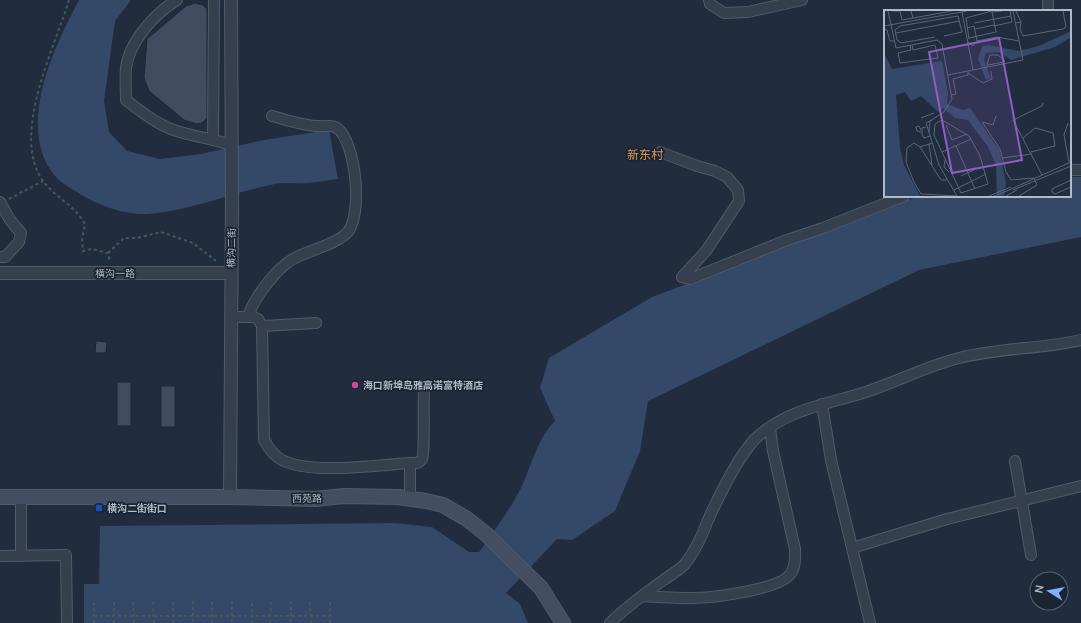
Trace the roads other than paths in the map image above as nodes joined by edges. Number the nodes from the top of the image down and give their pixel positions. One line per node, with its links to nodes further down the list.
1 (177, 0): 9 (street)
2 (214, 0): 6 (street)
3 (231, 0): 7 (street, 横沟二街)
4 (709, 0): 5 (street)
5 (802, 0)
6 (214, 32): 7 (street); 9 (street)
7 (231, 33): 10 (street, 横沟二街)
8 (272, 116): 18 (street)
9 (213, 139): 10 (street)
10 (231, 145): 16 (street, 横沟二街)
11 (660, 152): 12 (street)
12 (901, 197)
13 (1, 203): 14 (street)
14 (0, 257)
15 (0, 273): 16 (street, 横沟一路)
16 (231, 273): 17 (street, 横沟二街)
17 (231, 317): 18 (street); 30 (street, 横沟二街)
18 (248, 317): 20 (street)
19 (316, 323): 20 (street)
20 (262, 326): 26 (street)
21 (1081, 340): 23 (street)
22 (424, 392): 26 (street)
23 (822, 404): 24 (street); 33 (street)
24 (770, 428): 37 (street); 37 (street)
25 (1015, 461): 32 (street)
26 (410, 463): 31 (street)
27 (1081, 486): 32 (street)
28 (0, 497): 29 (main road, 西苑路)
29 (22, 497): 30 (main road, 西苑路); 36 (street)
30 (230, 497): 31 (main road, 西苑路)
31 (410, 498): 39 (main road, 西苑路)
32 (1021, 501): 33 (street); 34 (street)
33 (852, 548): 41 (street)
34 (1031, 555)
35 (0, 556): 36 (street)
36 (21, 556): 38 (street)
37 (642, 596): 40 (street)
38 (67, 623)
39 (563, 623)
40 (610, 623)
41 (870, 623)

